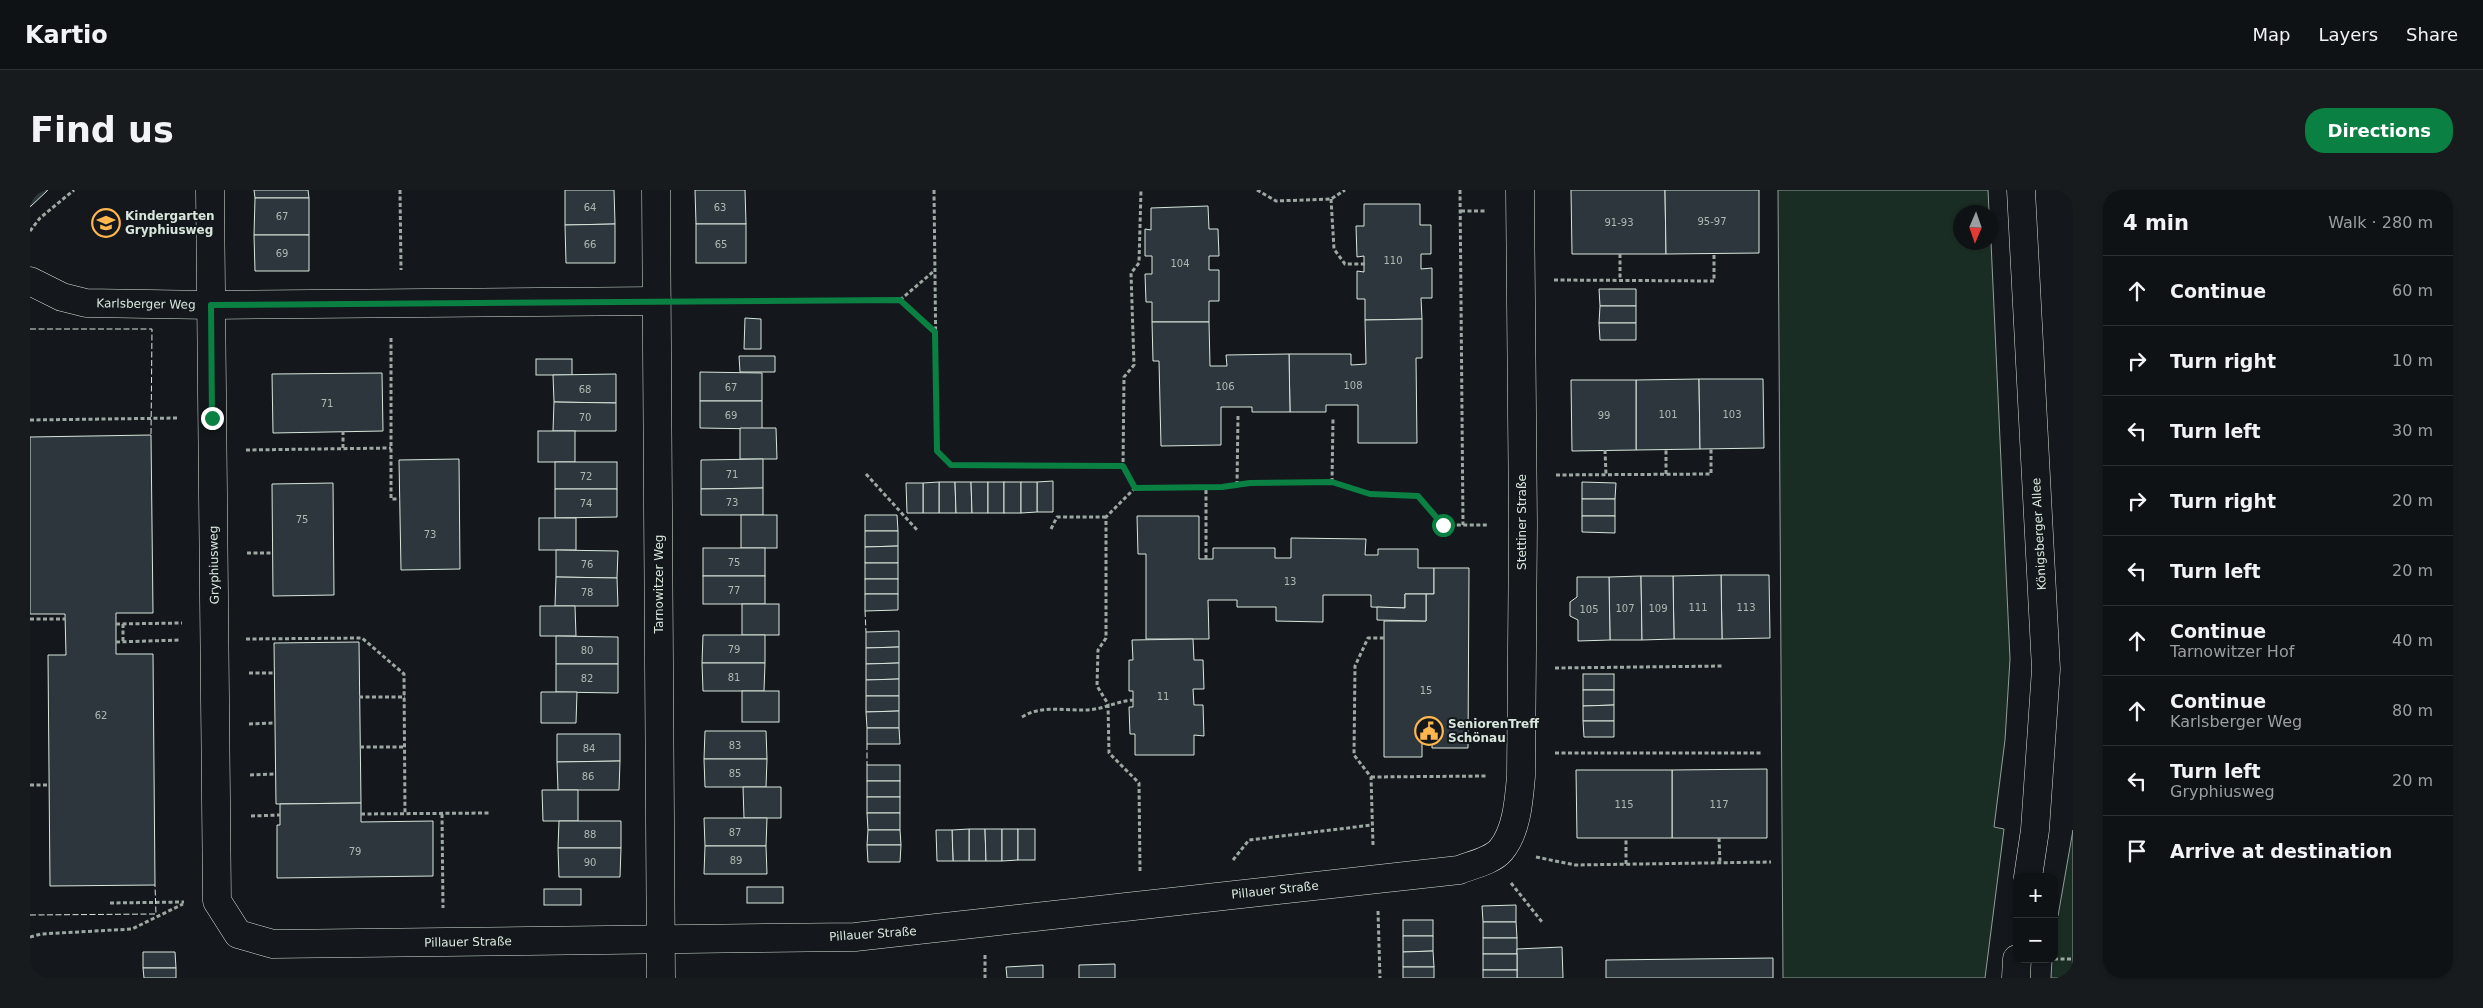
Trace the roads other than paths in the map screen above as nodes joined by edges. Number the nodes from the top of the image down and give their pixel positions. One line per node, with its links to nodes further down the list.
1 (210, 190): 7 (street, Gryphiusweg)
2 (656, 190): 6 (street, Tarnowitzer Weg)
3 (1520, 190): 8 (street, Stettiner Straße)
4 (2021, 190): 9 (street, Königsberger Allee)
5 (30, 281): 7 (street, Karlsberger Weg)
6 (657, 301): 7 (street, Karlsberger Weg); 11 (street, Tarnowitzer Weg)
7 (211, 305): 10 (street, Gryphiusweg)
8 (1496, 854): 11 (street, Pillauer Straße)
9 (2029, 873)
10 (238, 934): 11 (street, Pillauer Straße)
11 (661, 939): 13 (street, Tarnowitzer Weg)
12 (2017, 963): 14 (street)
13 (661, 978)
14 (2016, 978)

